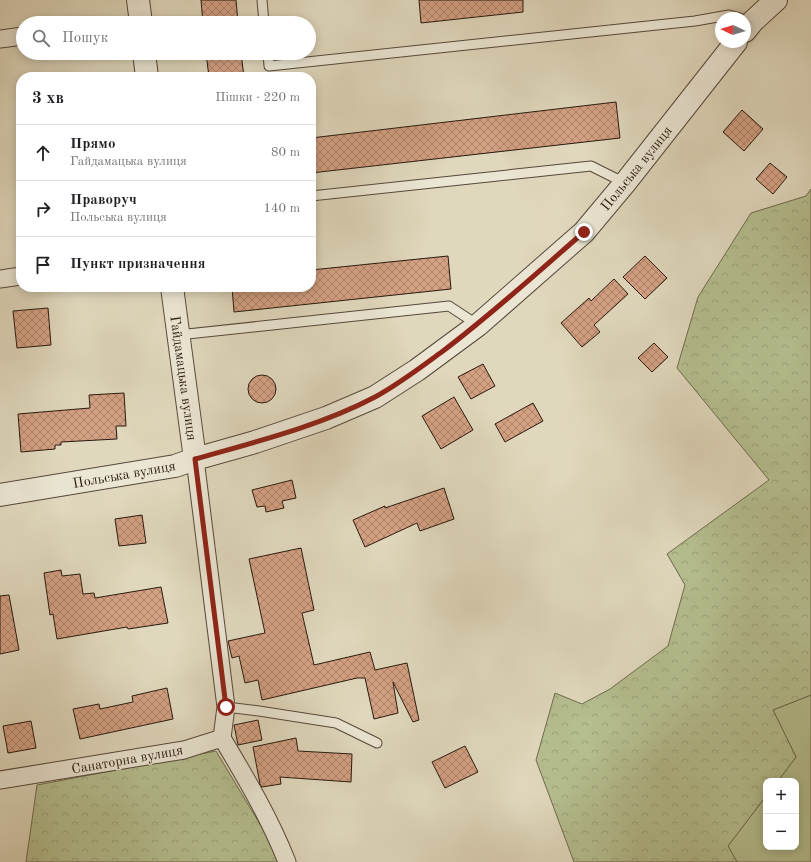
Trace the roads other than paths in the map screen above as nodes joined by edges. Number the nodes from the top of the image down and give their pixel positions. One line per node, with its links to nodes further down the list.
1 (138, 0): 4 (street)
2 (262, 0): 5 (lane)
3 (776, 0): 7 (street)
4 (140, 16)
5 (263, 16)
6 (715, 17): 12 (lane)
7 (751, 18)
8 (16, 37): 9 (street)
9 (0, 39)
10 (731, 48): 14 (street, Польська вулиця)
11 (145, 60): 13 (street)
12 (269, 60)
13 (146, 72)
14 (625, 183): 15 (lane); 19 (street, Польська вулиця)
15 (316, 195)
16 (16, 277): 17 (street)
17 (0, 279)
18 (173, 292): 20 (street, Гайдамацька вулиця)
19 (478, 324): 20 (lane); 21 (street, Польська вулиця)
20 (178, 335): 21 (street, Гайдамацька вулиця)
21 (195, 459): 22 (street, Польська вулиця); 23 (street, Гайдамацька вулиця)
22 (0, 495)
23 (226, 707): 24 (street); 25 (lane)
24 (222, 738): 26 (street, Санаторна вулиця); 27 (street)
25 (377, 743)
26 (0, 780)
27 (287, 862)

